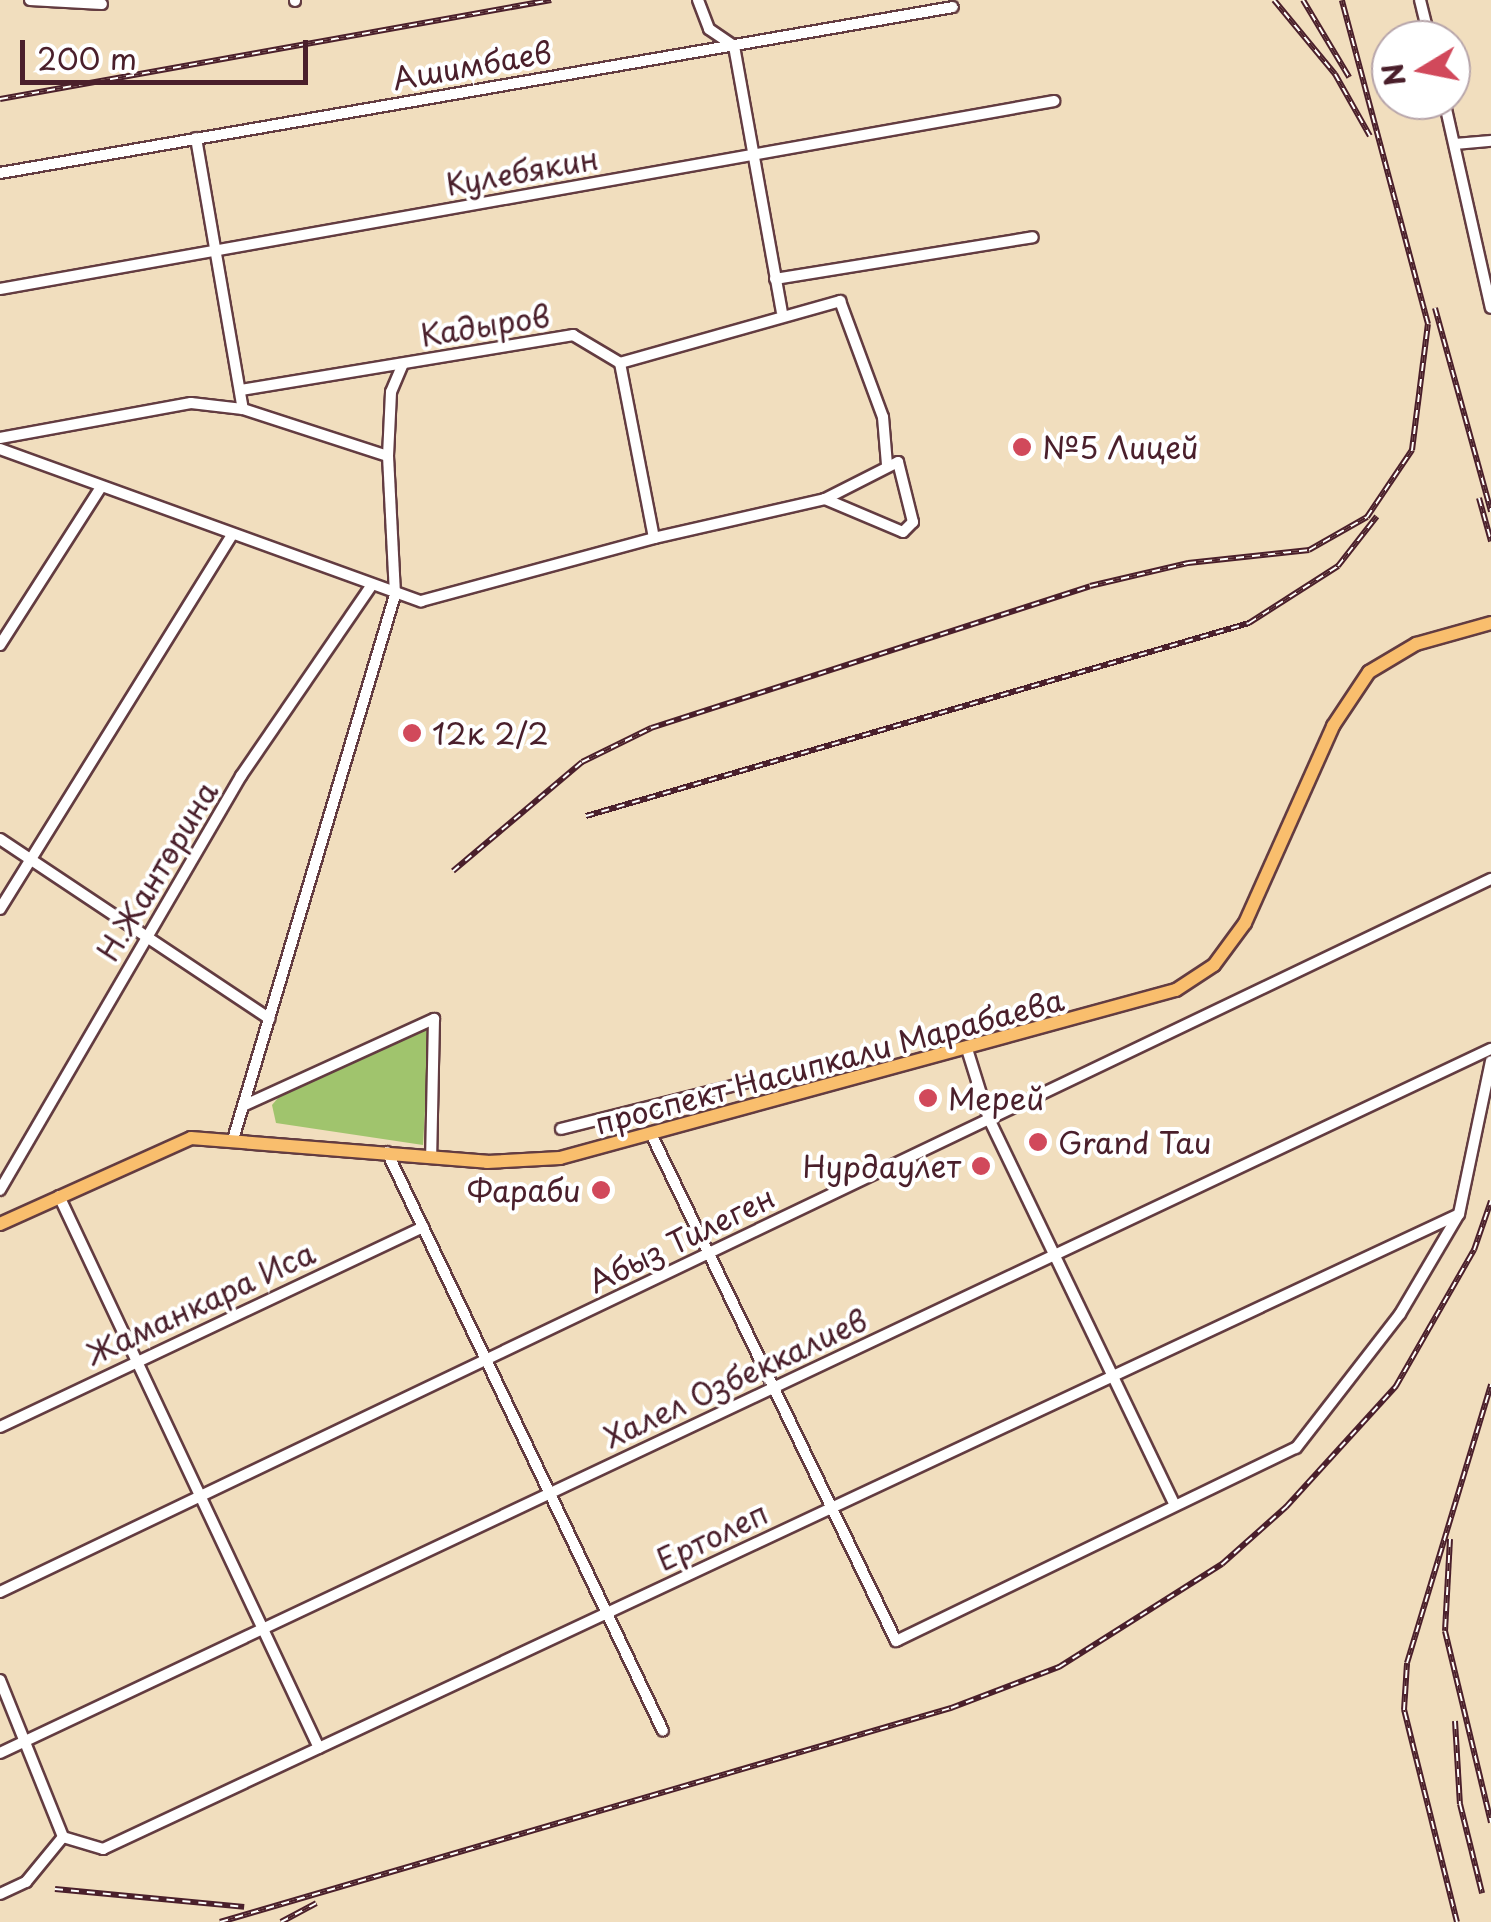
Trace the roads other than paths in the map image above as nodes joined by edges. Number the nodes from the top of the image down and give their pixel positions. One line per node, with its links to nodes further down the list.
1 (30, 0): 5 (street)
2 (698, 0): 7 (street)
3 (1420, 0): 4 (street)
4 (1429, 0)
5 (102, 4)
6 (953, 7): 7 (street, Ашимбаев)
7 (734, 46): 10 (street, Ашимбаев); 13 (street)
8 (1054, 101): 13 (street, Кулебякин)
9 (1449, 120): 12 (street)
10 (196, 138): 14 (street, Ашимбаев); 16 (street)
11 (1491, 141): 12 (street)
12 (1455, 144): 18 (street)
13 (750, 154): 16 (street, Кулебякин); 17 (street)
14 (0, 173)
15 (1032, 237): 17 (street)
16 (218, 248): 19 (street, Кулебякин); 24 (street)
17 (775, 279): 21 (street)
18 (1487, 279): 20 (street)
19 (0, 288)
20 (1491, 308)
21 (782, 312): 23 (street); 29 (street)
22 (403, 364): 23 (street, Кадыров); 24 (street, Кадыров); 28 (street)
23 (620, 364): 33 (street)
24 (241, 390): 25 (street)
25 (243, 410): 26 (street); 28 (street)
26 (0, 438)
27 (0, 450): 30 (street)
28 (388, 456): 35 (street)
29 (888, 465): 31 (street); 31 (street)
30 (101, 487): 32 (street); 37 (street)
31 (826, 499): 33 (street)
32 (232, 535): 34 (street); 39 (street)
33 (654, 538): 35 (street)
34 (371, 586): 35 (street); 42 (street, Н.Жантөрина)
35 (395, 596): 43 (street)
36 (1491, 623): 44 (main road, проспект Насипкали Марабаева)
37 (0, 645)
38 (0, 839): 39 (street)
39 (32, 858): 41 (street); 42 (street)
40 (1491, 879): 49 (street, Абыз Тилеген)
41 (0, 909)
42 (146, 936): 43 (street); 55 (street, Н.Жантөрина)
43 (270, 1020): 48 (street)
44 (968, 1049): 49 (street); 52 (main road, проспект Насипкали Марабаева)
45 (1491, 1049): 61 (street, Халел Озбеккалиев)
46 (1491, 1061): 57 (street)
47 (748, 1082): 50 (street)
48 (245, 1105): 51 (street); 54 (street)
49 (988, 1119): 60 (street, Абыз Тилеген); 61 (street)
50 (561, 1129)
51 (234, 1136): 53 (main road, проспект Насипкали Марабаева); 56 (main road, проспект Насипкали Марабаева)
52 (652, 1136): 54 (main road, проспект Насипкали Марабаева); 60 (street)
53 (387, 1152): 54 (main road, проспект Насипкали Марабаева); 59 (street)
54 (431, 1157)
55 (0, 1190)
56 (60, 1196): 58 (main road, проспект Насипкали Марабаева); 62 (street)
57 (1459, 1214): 64 (street, Ертолеп); 69 (street)
58 (0, 1224)
59 (423, 1227): 62 (street, Жаманкара Иса); 63 (street)
60 (709, 1253): 63 (street, Абыз Тилеген); 65 (street)
61 (1054, 1255): 64 (street); 65 (street, Халел Озбеккалиев)
62 (136, 1360): 66 (street, Жаманкара Иса); 68 (street)
63 (486, 1360): 67 (street); 68 (street, Абыз Тилеген)
64 (1113, 1376): 69 (street); 70 (street, Ертолеп)
65 (774, 1388): 67 (street, Халел Озбеккалиев); 70 (street)
66 (0, 1426)
67 (549, 1494): 72 (street); 73 (street, Халел Озбеккалиев)
68 (200, 1496): 71 (street, Абыз Тилеген); 73 (street)
69 (1175, 1506): 70 (street)
70 (832, 1508): 72 (street, Ертолеп)
71 (0, 1592)
72 (606, 1614): 75 (street); 77 (street, Ертолеп)
73 (262, 1629): 76 (street, Халел Озбеккалиев); 77 (street)
74 (0, 1680): 76 (street)
75 (663, 1731)
76 (25, 1741): 78 (street, Халел Озбеккалиев); 79 (street)
77 (318, 1748): 79 (street, Ертолеп)
78 (0, 1753)
79 (63, 1837): 80 (street)
80 (0, 1894)

